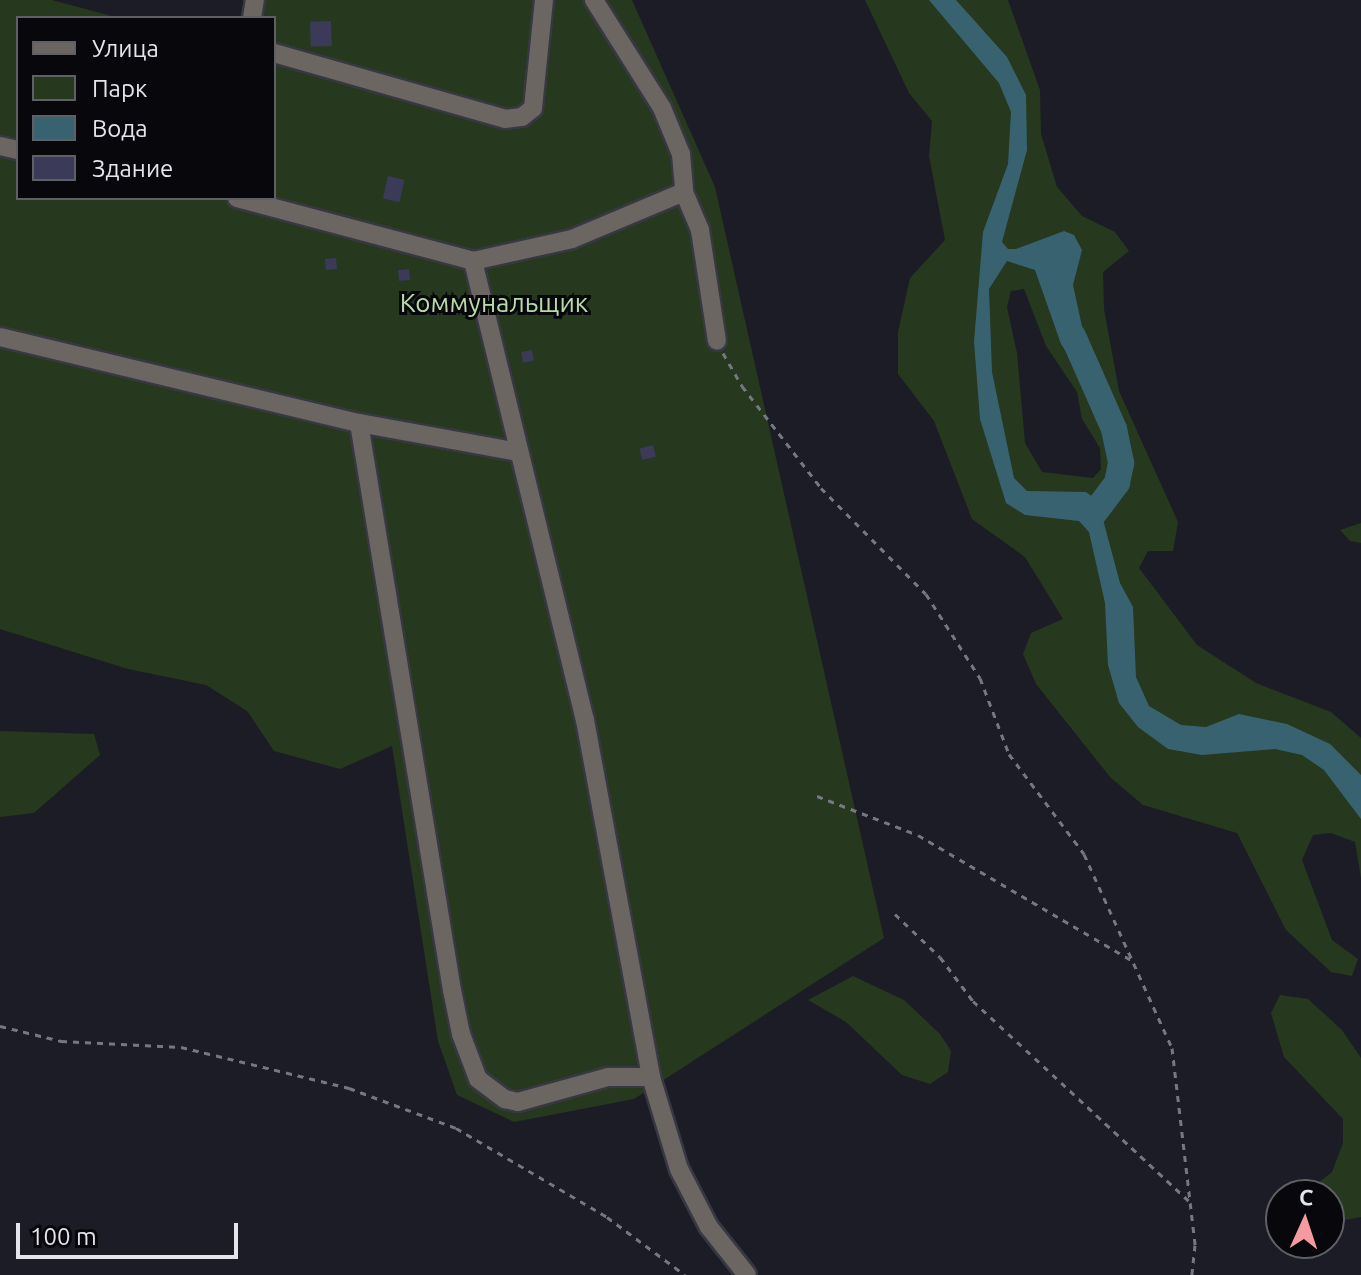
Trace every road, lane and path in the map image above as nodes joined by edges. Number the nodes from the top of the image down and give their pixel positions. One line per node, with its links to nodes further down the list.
1 (544, 0): 3 (street)
2 (594, 0): 4 (street)
3 (276, 54)
4 (684, 192): 6 (street); 8 (street)
5 (244, 200): 6 (street)
6 (473, 261): 10 (street)
7 (0, 337): 9 (street)
8 (717, 341): 13 (path)
9 (359, 423): 10 (street); 15 (street)
10 (518, 452): 15 (street)
11 (817, 796): 13 (path)
12 (895, 914): 16 (path)
13 (1133, 961): 16 (path)
14 (0, 1026): 17 (path)
15 (651, 1077): 18 (street)
16 (1190, 1202): 19 (path)
17 (685, 1275)
18 (747, 1275)
19 (1192, 1275)

